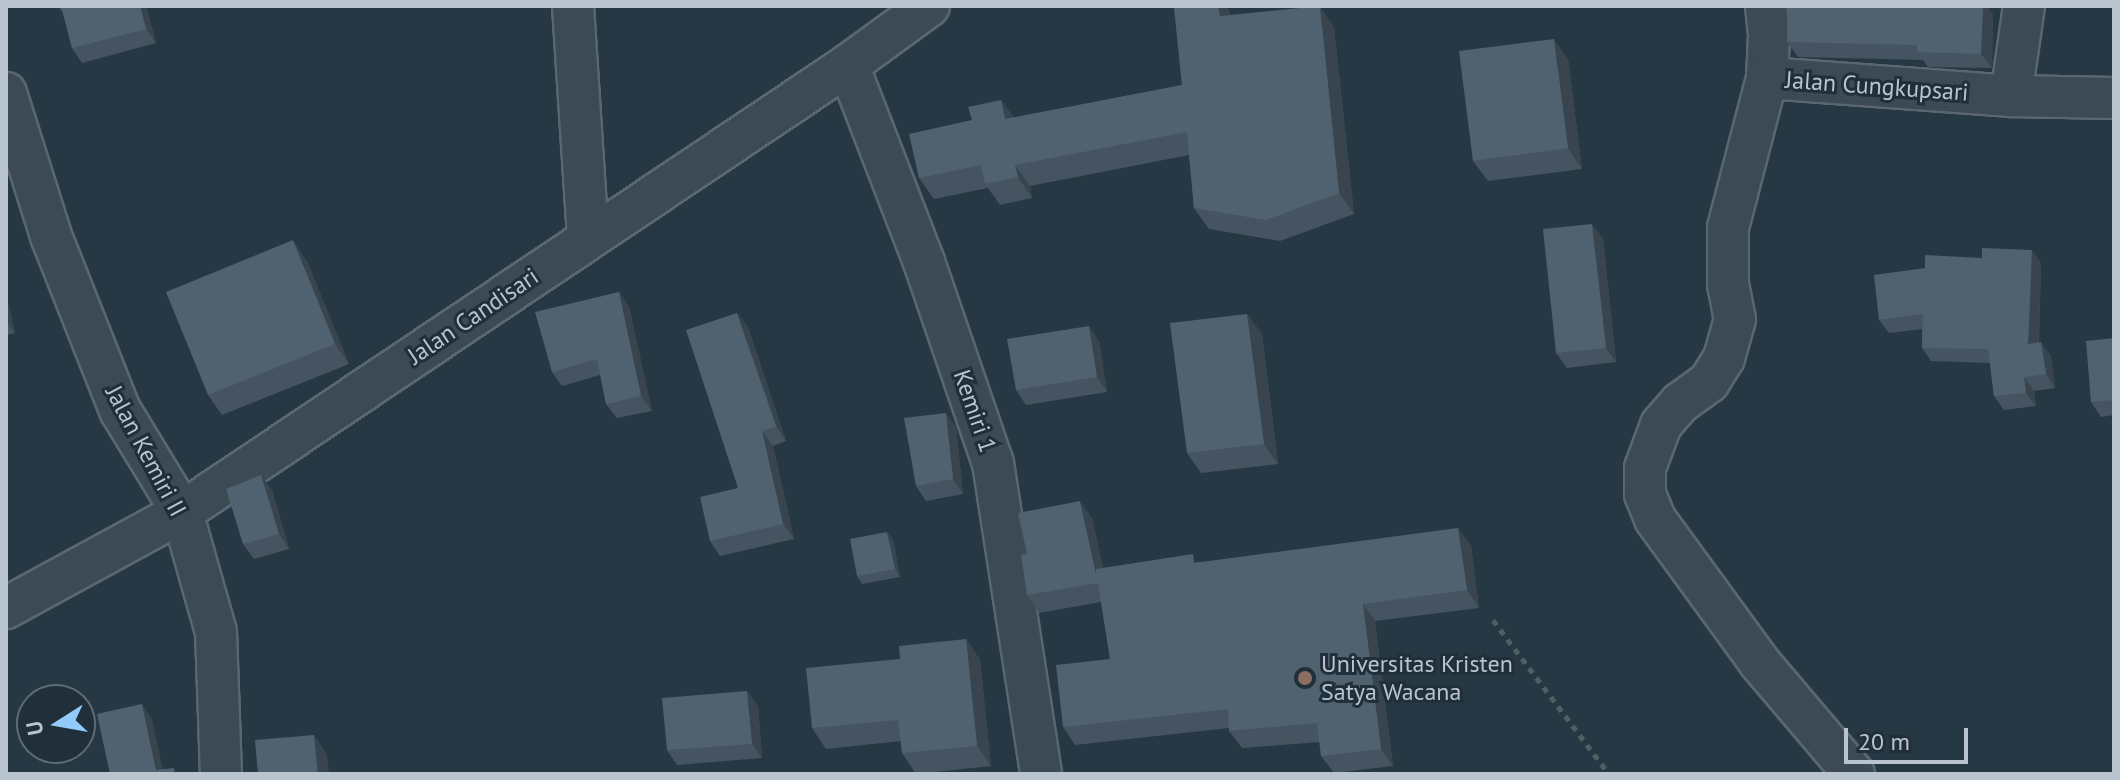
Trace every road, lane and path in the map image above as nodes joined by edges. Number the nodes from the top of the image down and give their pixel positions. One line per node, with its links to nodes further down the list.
1 (573, 6): 10 (street)
2 (929, 6): 5 (street, Jalan Candisari)
3 (1766, 6): 6 (street, Jalan Cungkupsari)
4 (2024, 6): 8 (street)
5 (848, 65): 10 (street, Jalan Candisari); 15 (street, Kemiri 1)
6 (1767, 78): 8 (street, Jalan Cungkupsari); 17 (street)
7 (6, 93): 11 (street, Jalan Kemiri II)
8 (2011, 96): 9 (street, Jalan Cungkupsari)
9 (2114, 98)
10 (588, 239): 11 (street, Jalan Candisari)
11 (182, 512): 12 (street, Jalan Candisari); 14 (street, Jalan Kemiri II)
12 (6, 608)
13 (1493, 620): 16 (path)
14 (221, 774)
15 (1041, 774)
16 (1609, 774)
17 (1854, 774)

